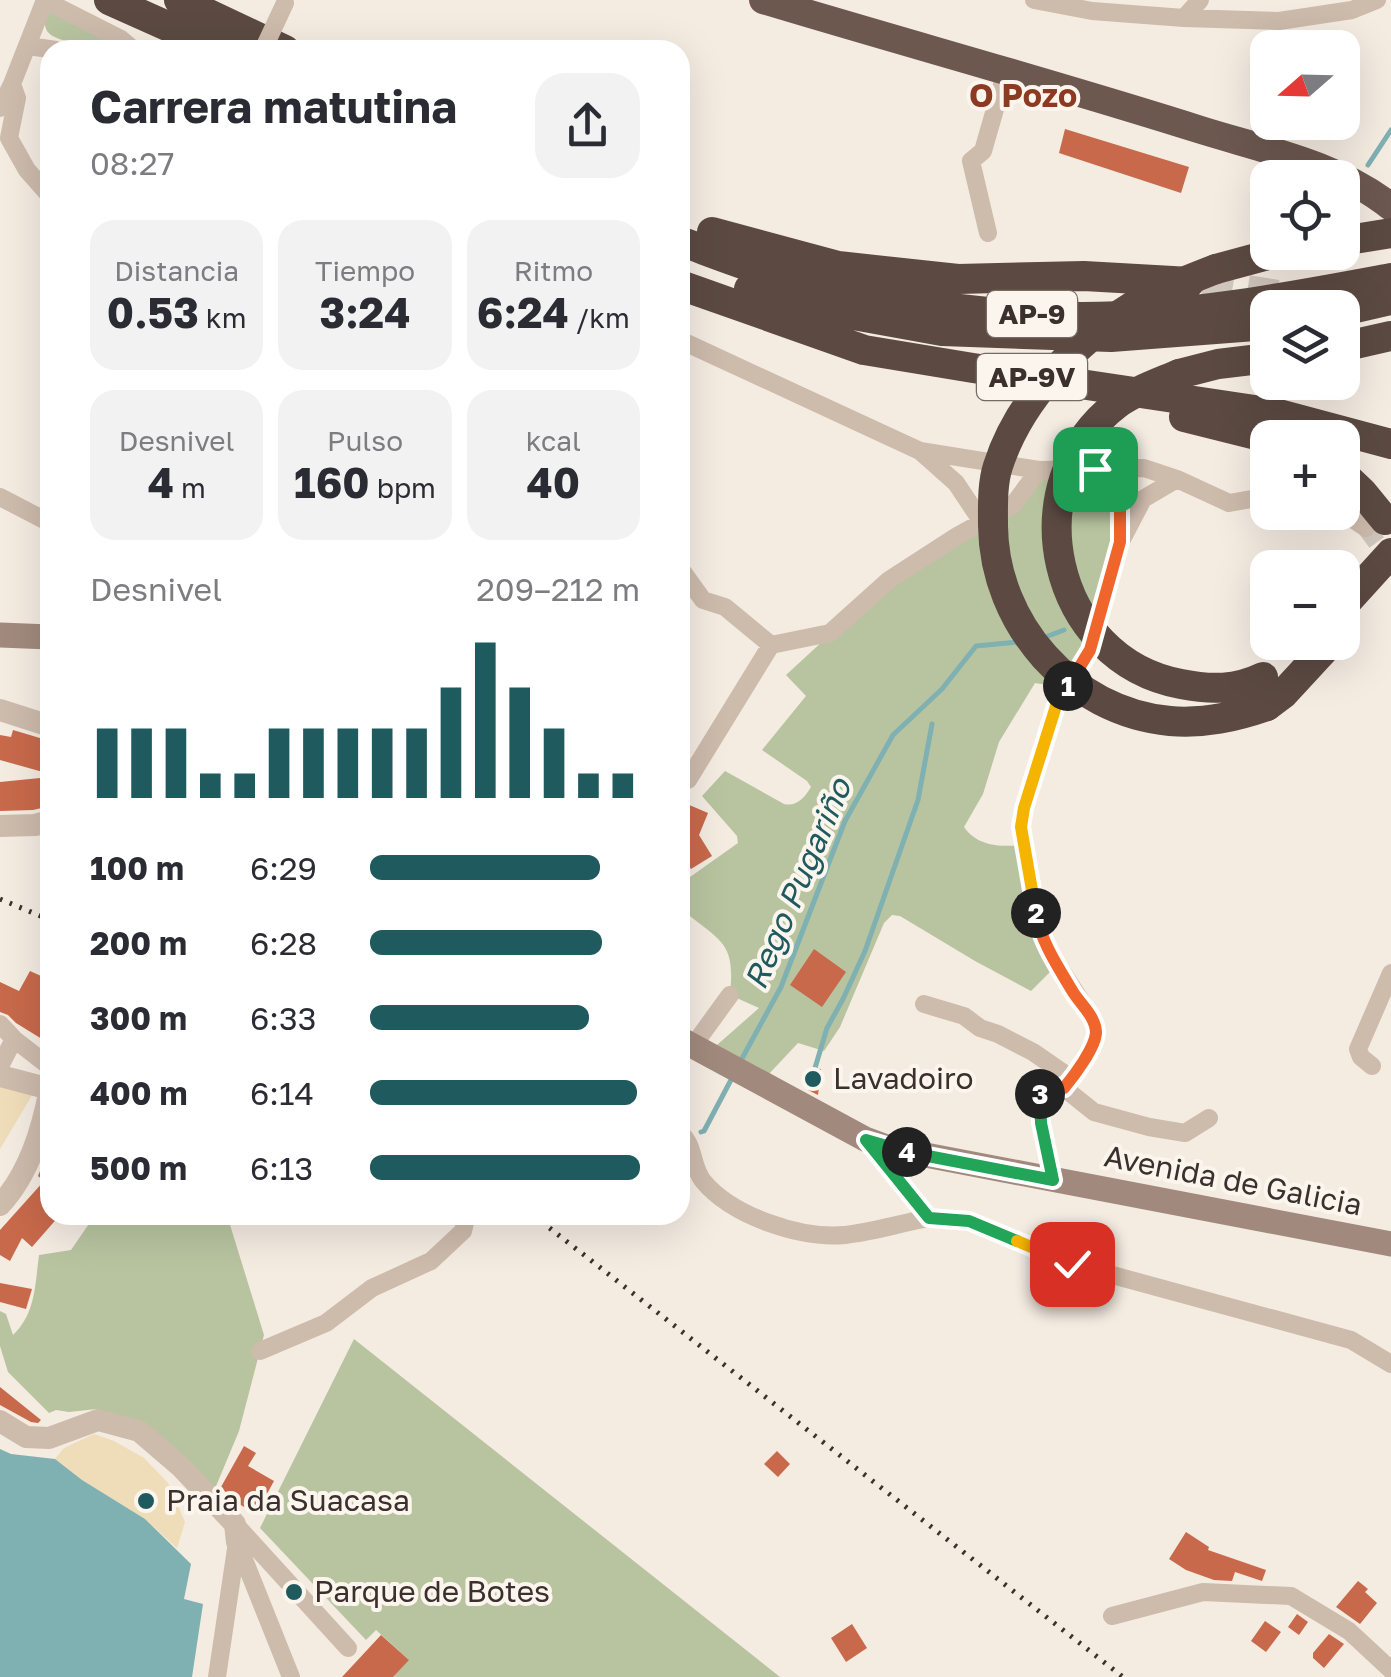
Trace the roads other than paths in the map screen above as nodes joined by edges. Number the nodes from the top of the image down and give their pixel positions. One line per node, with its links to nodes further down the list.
1 (45, 0): 10 (street); 14 (street)
2 (109, 0): 11 (highway)
3 (179, 0): 12 (highway)
4 (763, 0): 16 (highway)
5 (1034, 0): 9 (street)
6 (1200, 0): 9 (street)
7 (1376, 0): 9 (street)
8 (286, 2): 13 (street, bridge)
9 (1184, 18)
10 (121, 40)
11 (198, 40)
12 (264, 40)
13 (268, 40)
14 (28, 46): 15 (street); 17 (street)
15 (40, 48)
16 (1006, 72): 20 (highway); 22 (street)
17 (12, 84): 18 (street); 19 (street)
18 (0, 108)
19 (40, 185)
20 (1391, 207)
21 (690, 224): 26 (highway)
22 (988, 232)
23 (690, 244): 27 (highway, AP-9)
24 (1250, 262): 26 (highway)
25 (690, 269): 31 (highway, AP-9)
26 (1210, 276): 61 (highway, bridge)
27 (1391, 278)
28 (690, 289): 35 (highway, AP-9V)
29 (1391, 300): 30 (highway)
30 (1360, 307)
31 (1250, 326)
32 (1391, 336): 33 (highway)
33 (1360, 343)
34 (690, 345): 39 (street)
35 (864, 350): 37 (highway); 38 (highway, AP-9V)
36 (1250, 360): 61 (highway, bridge)
37 (1250, 433)
38 (1391, 444)
39 (920, 451): 41 (street); 48 (street)
40 (1095, 469): 41 (street); 42 (street); 50 (street)
41 (1040, 470): 48 (street)
42 (1178, 478): 45 (street); 50 (street)
43 (1360, 490): 49 (highway)
44 (0, 497): 46 (street)
45 (1250, 499)
46 (40, 518)
47 (1360, 518): 49 (street)
48 (982, 522): 58 (street)
49 (1376, 524)
50 (1120, 542): 77 (street)
51 (1391, 553): 54 (highway)
52 (1391, 579): 55 (highway)
53 (690, 582): 58 (street)
54 (1360, 587)
55 (1360, 611)
56 (0, 635): 57 (main road)
57 (40, 637)
58 (771, 645): 64 (street)
59 (1290, 660): 61 (highway)
60 (1314, 660): 61 (highway)
61 (1265, 692)
62 (0, 710): 63 (street)
63 (40, 723)
64 (690, 777)
65 (40, 824): 66 (street)
66 (0, 826)
67 (1391, 974): 75 (street)
68 (730, 996): 72 (street)
69 (924, 1004): 77 (street)
70 (0, 1024): 71 (street)
71 (14, 1039): 73 (street); 74 (street)
72 (692, 1046): 80 (main road, Avenida de Galicia)
73 (40, 1059)
74 (0, 1066)
75 (1372, 1066)
76 (0, 1076): 78 (street)
77 (1068, 1083): 79 (street); 83 (street)
78 (40, 1085)
79 (1208, 1118)
80 (866, 1140): 83 (main road, Avenida de Galicia); 85 (street)
81 (40, 1144): 84 (street)
82 (690, 1148): 85 (street)
83 (1053, 1180): 87 (main road, Avenida de Galicia)
84 (0, 1205)
85 (929, 1218): 89 (street)
86 (464, 1225): 88 (street)
87 (1391, 1244)
88 (260, 1351)
89 (1391, 1364)
90 (0, 1421): 91 (street)
91 (236, 1533): 93 (street); 95 (street); 96 (street)
92 (1112, 1616): 94 (street)
93 (348, 1648)
94 (1391, 1670)
95 (217, 1677)
96 (291, 1677)

